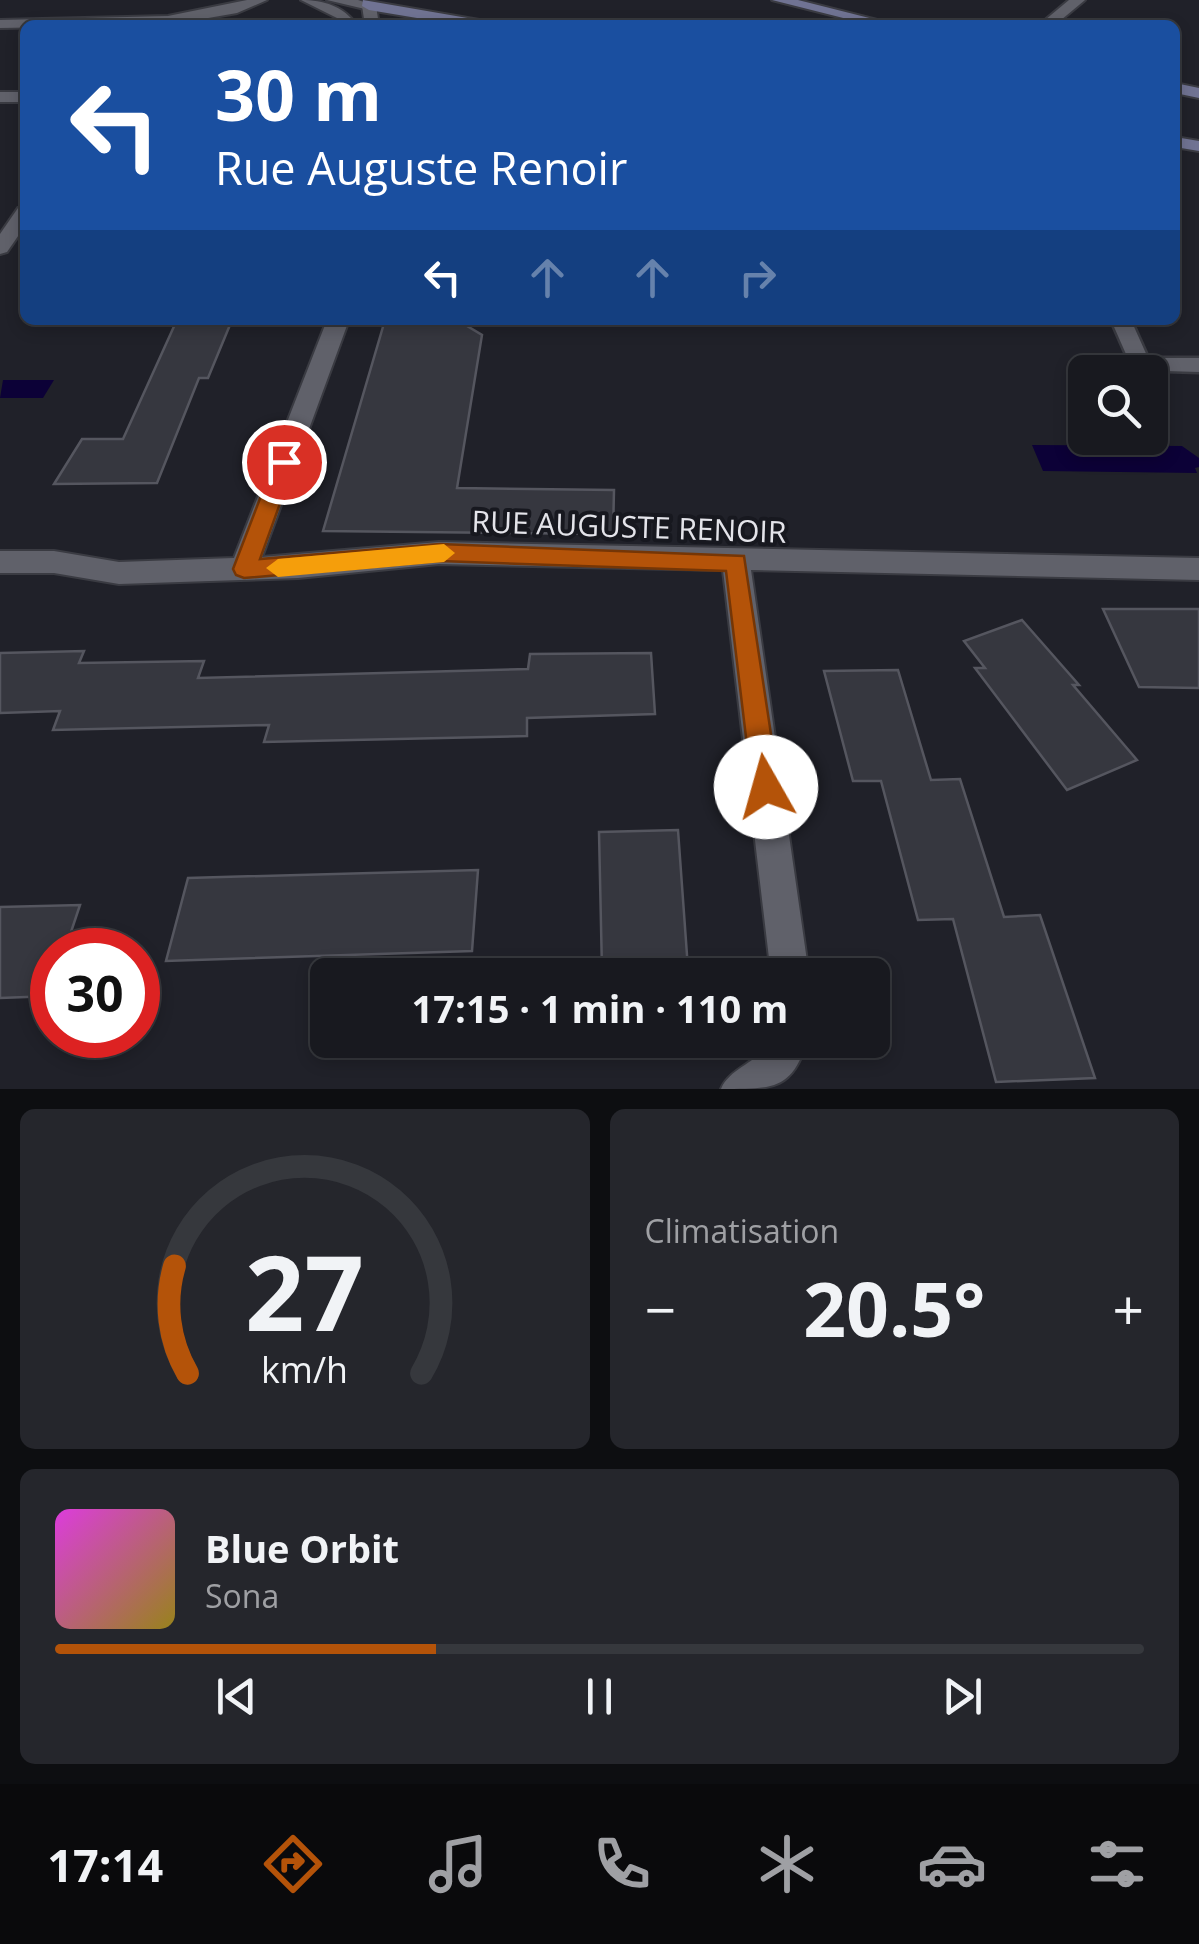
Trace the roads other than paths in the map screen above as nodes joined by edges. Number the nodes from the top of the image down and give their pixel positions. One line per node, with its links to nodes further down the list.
1 (260, 0): 7 (street)
2 (308, 0): 8 (street)
3 (334, 0): 6 (street)
4 (779, 0): 10 (main road)
5 (1075, 1): 11 (street)
6 (369, 3): 9 (main road)
7 (128, 20)
8 (346, 20)
9 (456, 20)
10 (868, 20)
11 (1052, 20)
12 (20, 219): 13 (street)
13 (0, 248)
14 (336, 325): 19 (street)
15 (1123, 325): 16 (lane)
16 (1199, 365)
17 (0, 562): 19 (street, RUE AUGUSTE RENOIR)
18 (736, 562): 19 (street, RUE AUGUSTE RENOIR); 20 (street, RUE AUGUSTE RENOIR); 21 (street)
19 (244, 569)
20 (1199, 569)
21 (788, 958)
22 (783, 1058): 23 (street)
23 (742, 1089)

